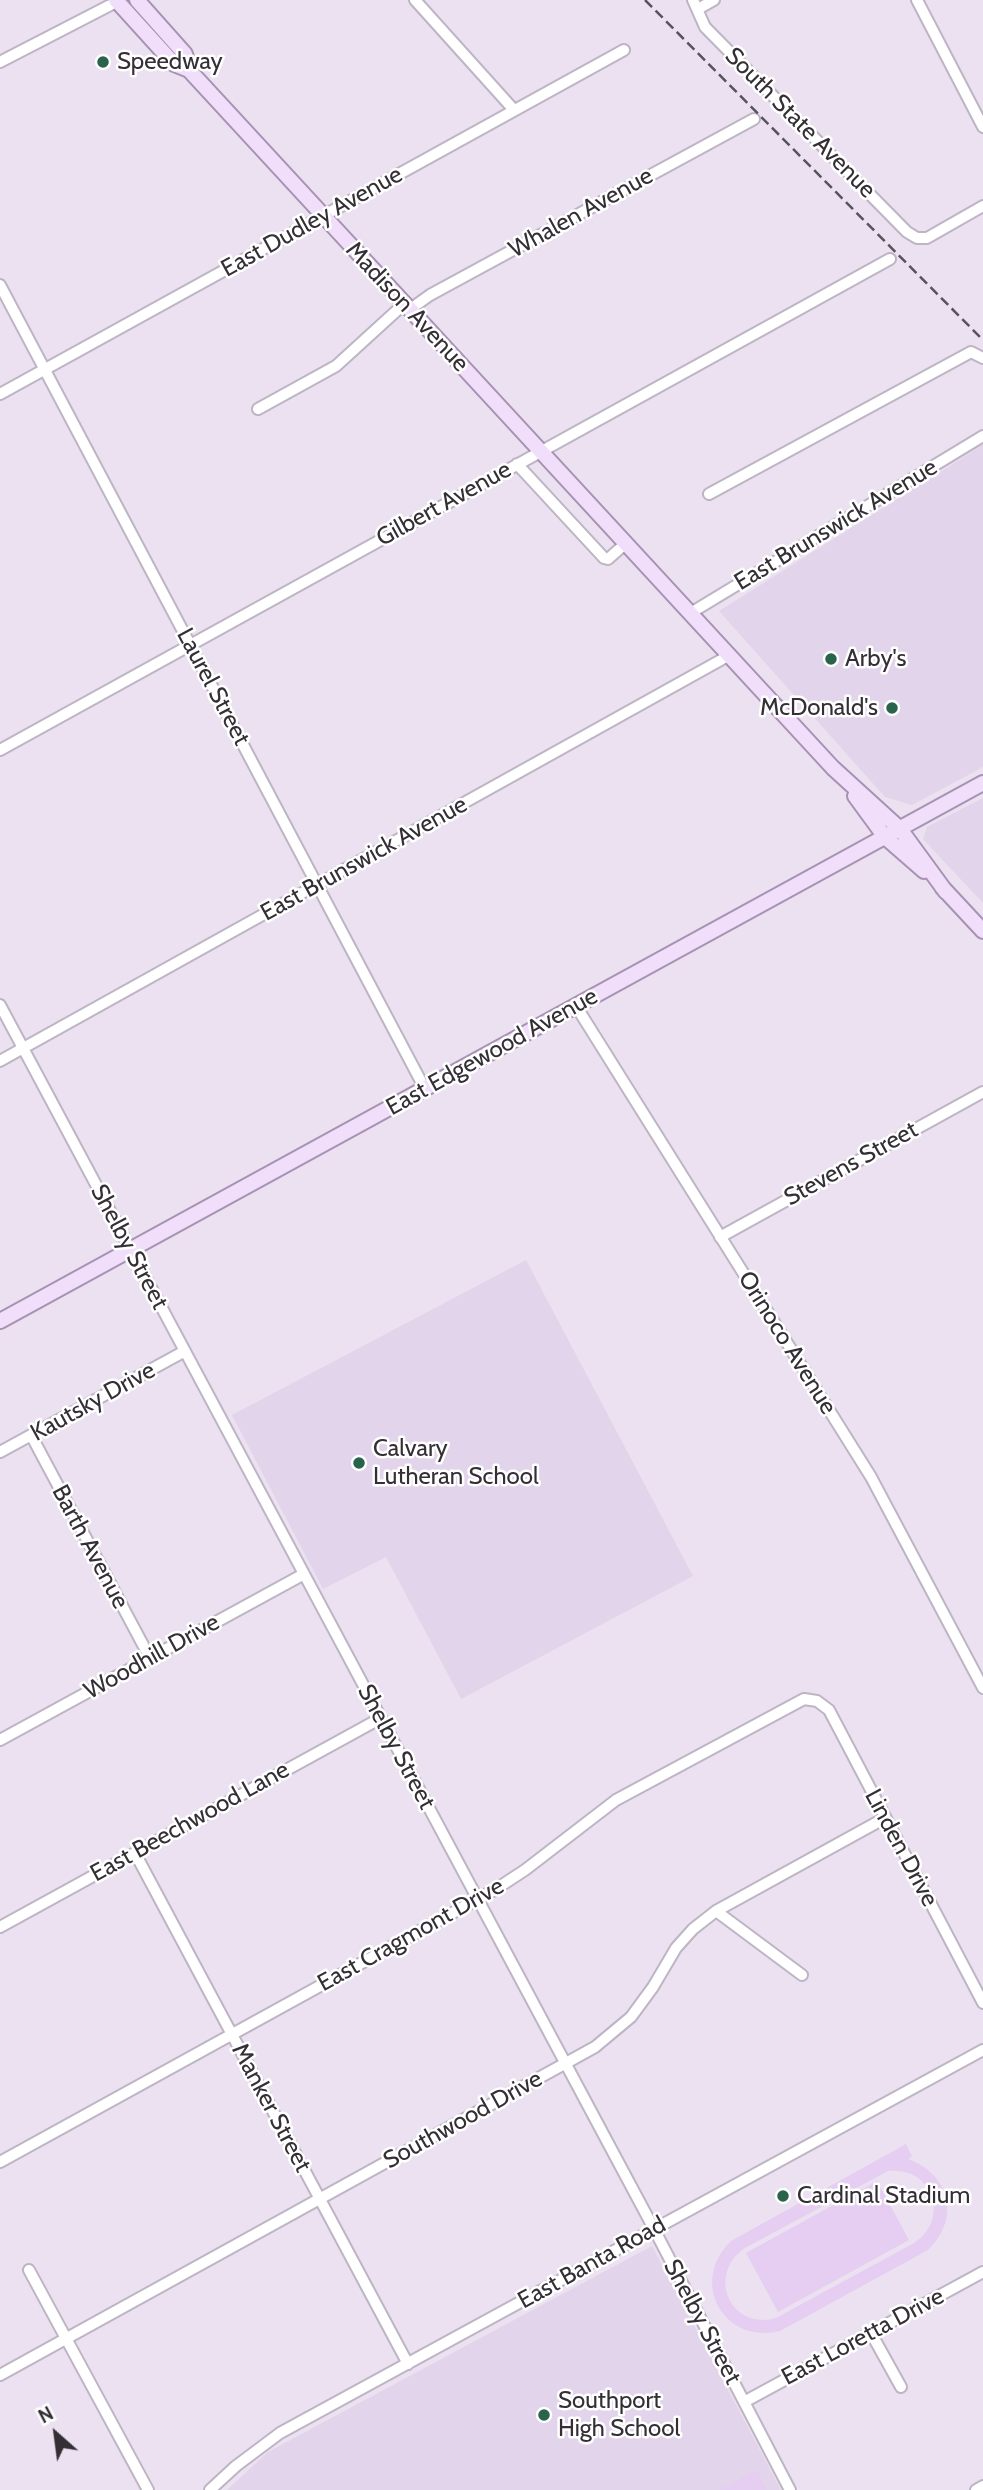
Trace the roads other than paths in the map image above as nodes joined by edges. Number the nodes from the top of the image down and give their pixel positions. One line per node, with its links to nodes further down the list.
1 (117, 0): 6 (street); 10 (main road, Madison Avenue)
2 (137, 0): 10 (main road, Madison Avenue)
3 (415, 0): 11 (street)
4 (714, 0): 7 (street)
5 (916, 0): 13 (street)
6 (98, 4): 9 (street)
7 (695, 5): 14 (street, South State Avenue)
8 (624, 50): 11 (street, East Dudley Avenue)
9 (0, 62)
10 (189, 70): 15 (main road, Madison Avenue)
11 (514, 110): 15 (street, East Dudley Avenue)
12 (754, 119): 18 (street, Whalen Avenue)
13 (983, 127)
14 (983, 206)
15 (323, 216): 18 (main road, Madison Avenue); 20 (street, East Dudley Avenue)
16 (890, 259): 24 (street, Gilbert Avenue)
17 (0, 285): 20 (street, Laurel Street)
18 (406, 307): 22 (street, Whalen Avenue); 24 (main road, Madison Avenue)
19 (983, 358): 26 (street)
20 (45, 369): 21 (street, East Dudley Avenue); 29 (street, Laurel Street)
21 (0, 394)
22 (258, 409)
23 (983, 436): 28 (street, East Brunswick Avenue)
24 (539, 452): 25 (street, Gilbert Avenue); 27 (main road, Madison Avenue)
25 (517, 464): 27 (street); 29 (street, Gilbert Avenue)
26 (709, 494)
27 (625, 544): 28 (main road, Madison Avenue)
28 (689, 614): 30 (main road, Madison Avenue)
29 (190, 644): 31 (street, Gilbert Avenue); 36 (street, Laurel Street)
30 (728, 656): 32 (main road, Madison Avenue); 36 (street, East Brunswick Avenue)
31 (0, 750)
32 (833, 768): 34 (main road, Madison Avenue); 35 (main road, Madison Avenue)
33 (983, 783): 34 (main road, East Edgewood Avenue)
34 (900, 829): 35 (main road, East Edgewood Avenue); 37 (main road, Madison Avenue)
35 (885, 836): 37 (main road, Madison Avenue); 40 (main road, East Edgewood Avenue)
36 (317, 884): 41 (street, East Brunswick Avenue); 43 (street, Laurel Street)
37 (946, 892): 38 (main road, Madison Avenue)
38 (983, 931)
39 (0, 1005): 41 (street, Shelby Street)
40 (576, 1006): 43 (main road, East Edgewood Avenue); 45 (street, Orinoco Avenue)
41 (23, 1048): 42 (street, East Brunswick Avenue); 46 (street, Shelby Street)
42 (0, 1061)
43 (425, 1089): 46 (main road, East Edgewood Avenue)
44 (983, 1092): 45 (street, Stevens Street)
45 (720, 1237): 53 (street, Orinoco Avenue)
46 (131, 1250): 47 (main road, East Edgewood Avenue); 48 (street, Shelby Street)
47 (0, 1321)
48 (185, 1351): 49 (street, Kautsky Drive); 51 (street, Shelby Street)
49 (31, 1435): 50 (street, Kautsky Drive); 52 (street, Barth Avenue)
50 (0, 1452)
51 (304, 1574): 52 (street, Woodhill Drive); 55 (street, Shelby Street)
52 (150, 1658): 56 (street, Woodhill Drive)
53 (983, 1688)
54 (813, 1699): 57 (street, Linden Drive); 59 (street, East Cragmont Drive)
55 (381, 1718): 58 (street, East Beechwood Lane); 59 (street, Shelby Street)
56 (1, 1737)
57 (885, 1818): 60 (street, Southwood Drive); 63 (street, Linden Drive)
58 (135, 1853): 61 (street, East Beechwood Lane); 64 (street, Manker Street)
59 (476, 1899): 64 (street, East Cragmont Drive); 66 (street, Shelby Street)
60 (716, 1911): 62 (street); 66 (street, Southwood Drive)
61 (0, 1927)
62 (802, 1975)
63 (983, 2003)
64 (232, 2034): 67 (street, East Cragmont Drive); 68 (street, Manker Street)
65 (983, 2050): 69 (street, East Banta Road)
66 (565, 2064): 68 (street, Southwood Drive); 69 (street, Shelby Street)
67 (0, 2162)
68 (320, 2199): 73 (street, Southwood Drive); 74 (street, Manker Street)
69 (654, 2230): 74 (street, East Banta Road); 77 (street, Shelby Street)
70 (29, 2270): 73 (street)
71 (983, 2272): 72 (street, East Loretta Drive)
72 (871, 2333): 76 (street); 77 (street, East Loretta Drive)
73 (66, 2339): 75 (street, Southwood Drive); 79 (street)
74 (408, 2364): 80 (street, East Banta Road)
75 (0, 2375)
76 (901, 2387)
77 (744, 2402): 81 (street, Shelby Street)
78 (983, 2486): 82 (street)
79 (148, 2490)
80 (209, 2490)
81 (790, 2490)
82 (976, 2490)

